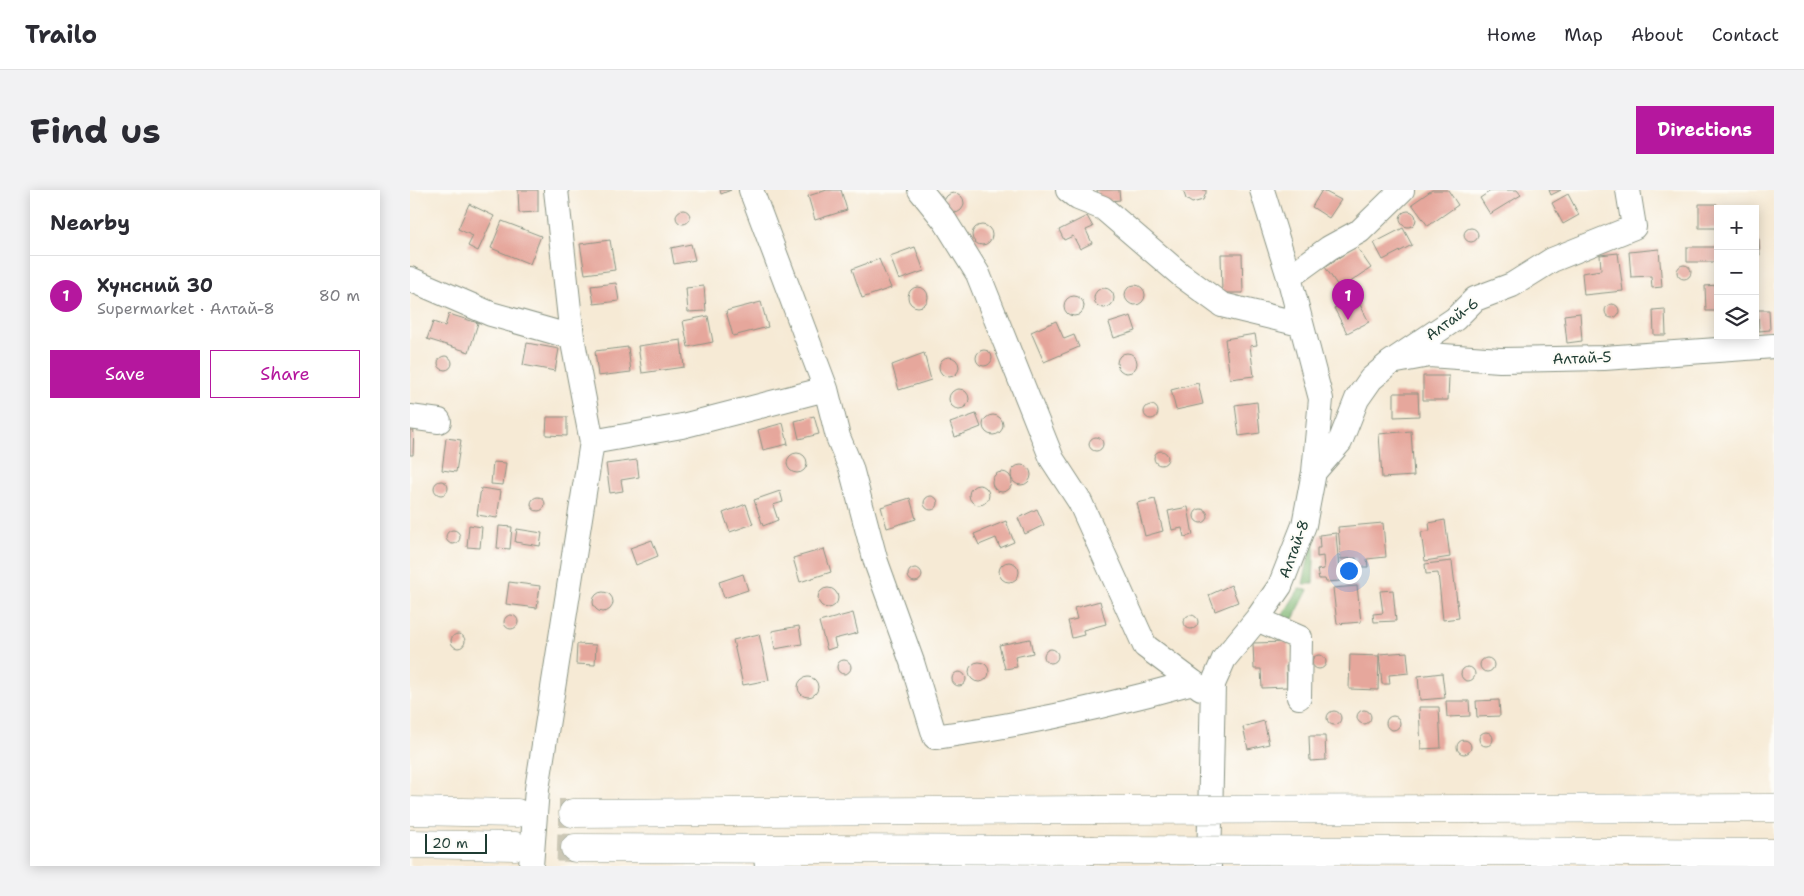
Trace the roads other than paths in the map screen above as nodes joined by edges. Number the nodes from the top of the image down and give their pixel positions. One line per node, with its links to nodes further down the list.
1 (556, 190): 11 (street)
2 (751, 190): 14 (street)
3 (920, 190): 20 (street)
4 (1068, 190): 10 (street)
5 (1262, 190): 8 (street, Алтай-8)
6 (1402, 190): 8 (street)
7 (1628, 190): 13 (street, Алтай-6)
8 (1289, 277): 10 (street, Алтай-8)
9 (410, 279): 11 (street)
10 (1300, 324): 18 (street, Алтай-8)
11 (572, 337): 17 (street)
12 (1774, 346): 13 (street, Алтай-5)
13 (1391, 362): 18 (street, Алтай-6)
14 (826, 389): 17 (street); 20 (street)
15 (410, 417): 16 (street)
16 (439, 421)
17 (592, 442): 30 (street)
18 (1314, 472): 19 (street, Алтай-8)
19 (1257, 619): 21 (street, Алтай-8); 22 (street)
20 (1193, 682): 21 (street)
21 (1213, 696): 32 (street, Алтай-8)
22 (1298, 697)
23 (1774, 808): 26 (main road, bridge)
24 (410, 811): 25 (main road)
25 (516, 813)
26 (573, 813)
27 (410, 844): 30 (main road)
28 (575, 848): 31 (main road)
29 (1774, 853): 31 (main road, bridge)
30 (522, 856)
31 (766, 857)
32 (1209, 866)

